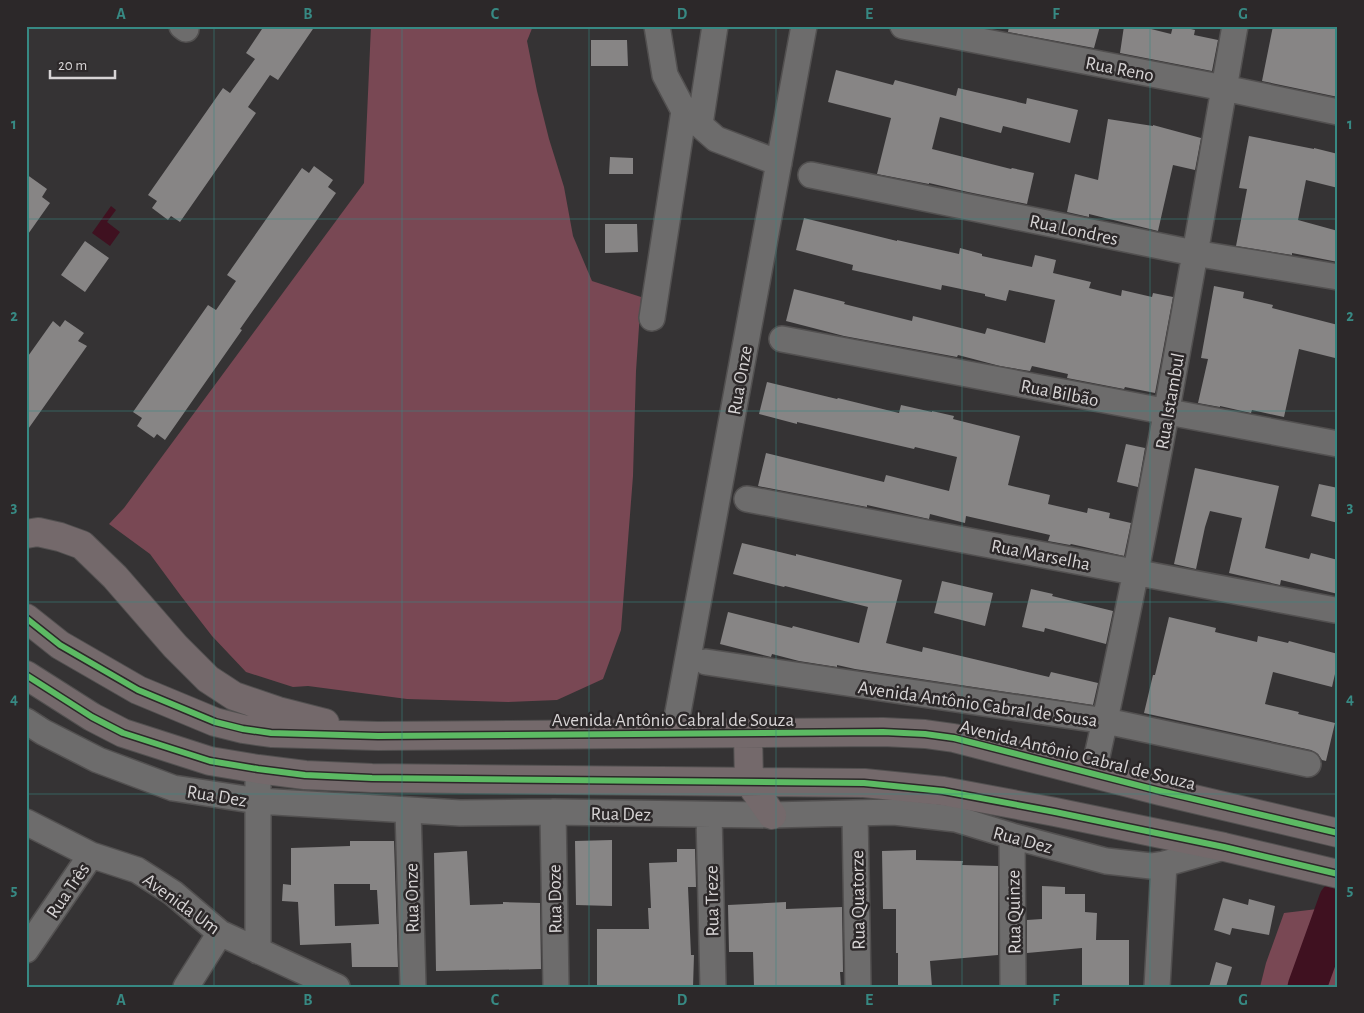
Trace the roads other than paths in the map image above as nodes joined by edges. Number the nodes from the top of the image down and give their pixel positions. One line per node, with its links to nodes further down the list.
1 (657, 26): 8 (street)
2 (715, 26): 8 (street)
3 (804, 26): 9 (street, Rua Onze)
4 (903, 26): 6 (street, Rua Reno)
5 (1235, 26): 6 (street, Rua Istambul)
6 (1224, 88): 7 (street, Rua Reno); 11 (street, Rua Istambul)
7 (1338, 112)
8 (692, 117): 9 (street); 13 (street)
9 (779, 162): 26 (street, Rua Onze)
10 (812, 175): 11 (street, Rua Londres)
11 (1194, 253): 12 (street, Rua Londres); 15 (street, Rua Istambul)
12 (1338, 277)
13 (652, 318)
14 (782, 339): 15 (street, Rua Bilbão)
15 (1167, 412): 16 (street, Rua Bilbão); 19 (street, Rua Istambul)
16 (1338, 444)
17 (747, 498): 19 (street, Rua Marselha)
18 (26, 534): 28 (highway)
19 (1137, 571): 20 (street, Rua Marselha); 25 (street, Rua Istambul)
20 (1335, 610)
21 (26, 618): 28 (highway, Avenida Antônio Cabral de Souza)
22 (706, 662): 25 (street, Avenida Antônio Cabral de Sousa)
23 (26, 675): 30 (highway)
24 (26, 721): 34 (street, Rua Dez)
25 (1106, 722): 29 (street, Avenida Antônio Cabral de Sousa); 31 (street, Rua Istambul)
26 (674, 734): 27 (highway, Avenida Antônio Cabral de Souza); 28 (highway, Avenida Antônio Cabral de Souza)
27 (748, 734): 31 (highway, Avenida Antônio Cabral de Souza); 33 (highway)
28 (378, 736)
29 (1308, 764)
30 (258, 769): 32 (highway); 34 (street)
31 (1093, 774): 42 (highway, Avenida Antônio Cabral de Souza)
32 (463, 779): 33 (highway); 37 (street)
33 (749, 782): 40 (highway); 44 (highway)
34 (258, 801): 35 (street, Rua Dez); 50 (street)
35 (408, 810): 37 (street, Rua Dez); 53 (street, Rua Onze)
36 (552, 812): 37 (street, Rua Dez); 39 (street, Rua Dez); 54 (street, Rua Doze)
37 (460, 813)
38 (855, 814): 40 (street, Rua Dez); 43 (street, Rua Dez); 56 (street, Rua Quatorze)
39 (708, 815): 40 (street, Rua Dez); 55 (street, Rua Treze)
40 (772, 815)
41 (26, 822): 45 (street, Avenida Um)
42 (1338, 833)
43 (1012, 836): 46 (street, Rua Dez); 57 (street, Rua Quinze)
44 (1224, 846): 46 (street, Rua Dez); 47 (highway)
45 (91, 855): 48 (street, Avenida Um); 49 (street, Rua Três)
46 (1164, 864): 58 (street)
47 (1338, 874)
48 (220, 933): 50 (street, Avenida Um); 51 (street)
49 (26, 950)
50 (258, 951): 52 (street, Avenida Um)
51 (186, 987)
52 (337, 987)
53 (413, 987)
54 (556, 987)
55 (713, 987)
56 (858, 987)
57 (1013, 987)
58 (1157, 987)

